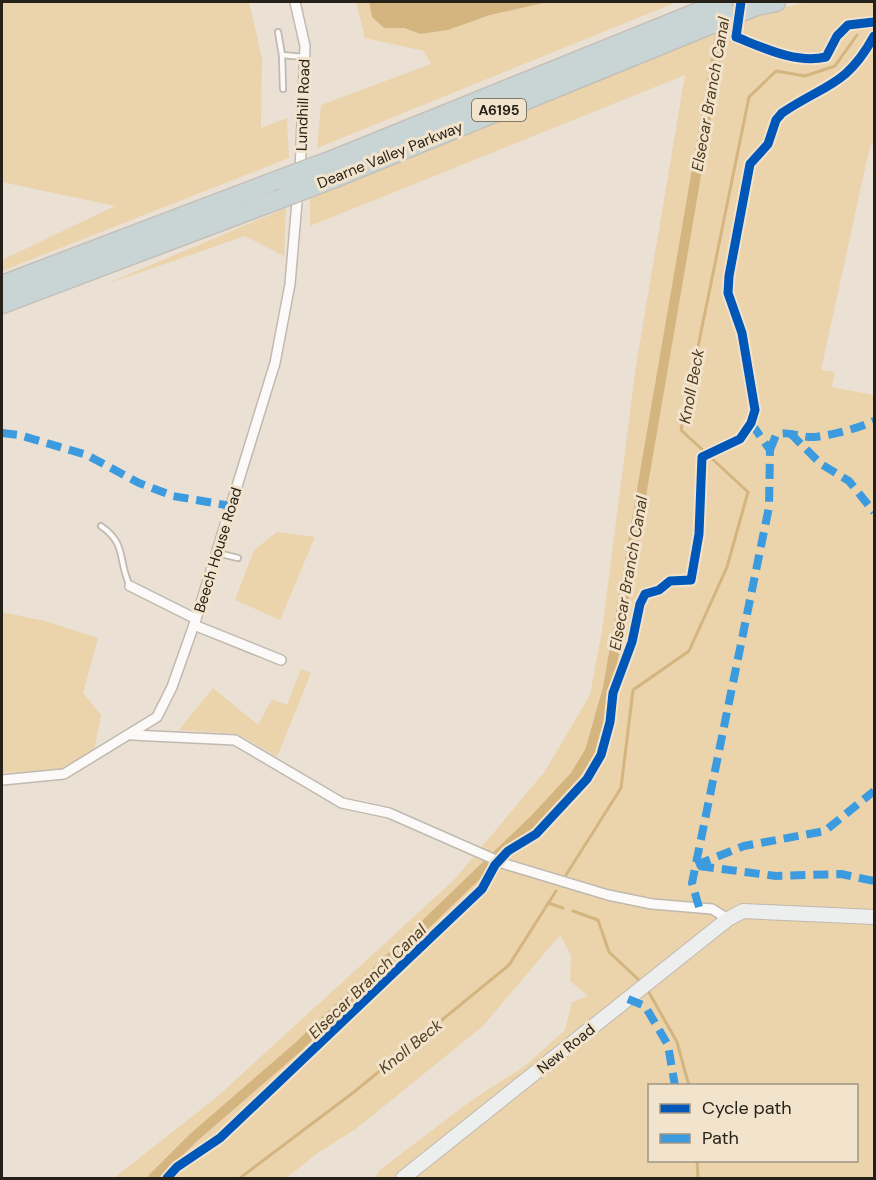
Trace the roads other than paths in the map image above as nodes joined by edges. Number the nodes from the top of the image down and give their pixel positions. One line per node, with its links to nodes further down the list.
1 (295, 2): 7 (street, Lundhill Road)
2 (723, 2): 5 (highway, Dearne Valley Parkway / A6195)
3 (776, 2): 5 (highway, Dearne Valley Parkway / A6195)
4 (278, 32): 6 (lane)
5 (661, 36): 9 (highway, Dearne Valley Parkway / A6195)
6 (282, 56): 7 (lane); 8 (lane)
7 (304, 57): 10 (street, Lundhill Road)
8 (283, 89)
9 (333, 169): 11 (highway, Dearne Valley Parkway / A6195, bridge); 12 (highway, Dearne Valley Parkway / A6195, bridge)
10 (297, 210): 14 (street, Beech House Road)
11 (2, 285)
12 (2, 304)
13 (101, 526): 16 (lane)
14 (217, 553): 15 (lane); 17 (street, Beech House Road)
15 (237, 558)
16 (130, 586): 17 (street)
17 (195, 622): 18 (street); 19 (street, Beech House Road)
18 (281, 660)
19 (132, 735): 20 (street, Beech House Road); 22 (street)
20 (2, 780)
21 (874, 917): 22 (main road)
22 (728, 919): 23 (main road, New Road)
23 (403, 1179)

